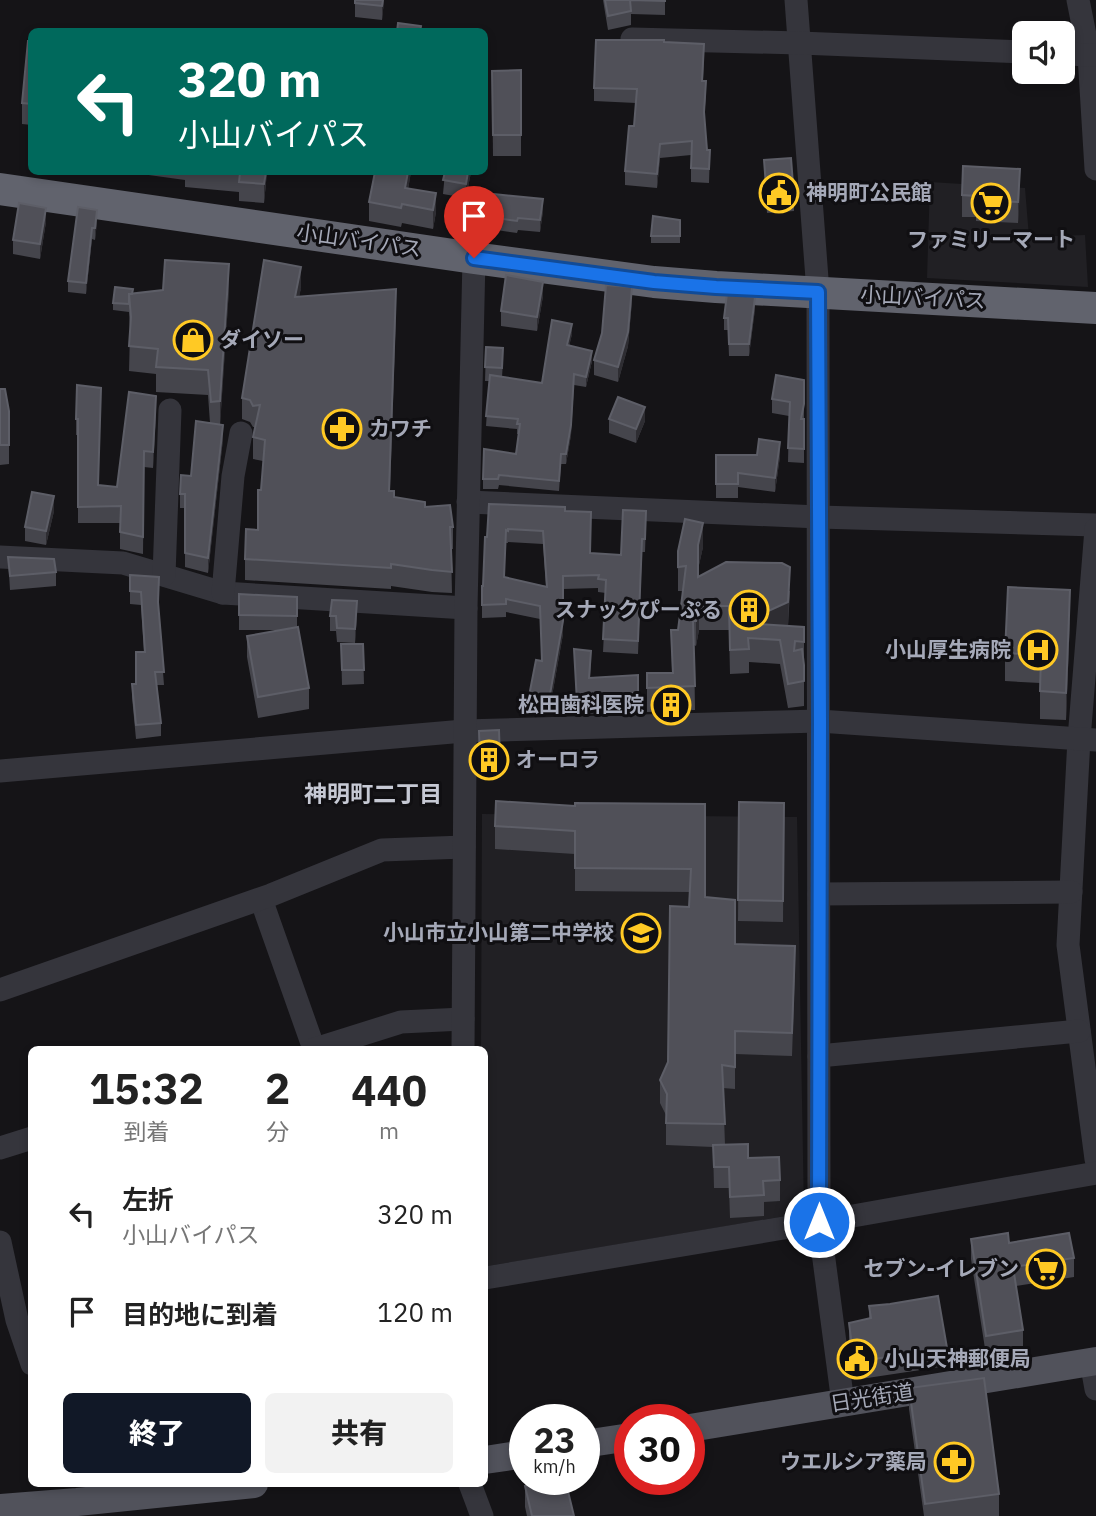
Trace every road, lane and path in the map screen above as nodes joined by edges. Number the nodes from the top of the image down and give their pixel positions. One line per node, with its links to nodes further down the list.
1 (796, 0): 4 (street)
2 (1078, 0): 7 (street)
3 (632, 39): 4 (street)
4 (800, 43): 5 (street); 11 (street)
5 (1012, 52)
6 (1075, 54): 7 (street)
7 (1093, 55): 8 (street)
8 (1096, 169)
9 (0, 190): 10 (highway, 小山バイパス)
10 (474, 258): 11 (highway, 小山バイパス); 15 (street)
11 (818, 292): 12 (highway, 小山バイパス); 16 (street)
12 (1096, 308)
13 (170, 410): 19 (street)
14 (241, 433): 20 (street)
15 (468, 502): 16 (street); 21 (street)
16 (819, 517): 17 (street); 22 (street)
17 (1096, 527): 24 (street)
18 (0, 557): 19 (street)
19 (164, 575): 20 (street)
20 (223, 593): 21 (street)
21 (466, 608): 23 (street)
22 (820, 721): 23 (street); 24 (street); 28 (street)
23 (464, 731): 25 (street); 26 (street)
24 (1087, 740): 27 (street)
25 (0, 771)
26 (464, 847): 29 (street); 31 (street)
27 (1070, 892): 28 (street); 32 (street)
28 (819, 894): 36 (street)
29 (261, 899): 30 (street); 33 (street)
30 (0, 990)
31 (463, 1019): 34 (street); 35 (street)
32 (1079, 1031): 36 (street); 39 (street)
33 (312, 1046)
34 (326, 1046)
35 (463, 1046)
36 (819, 1056): 41 (street)
37 (28, 1139): 38 (street)
38 (0, 1148)
39 (1096, 1159)
40 (1096, 1172): 41 (street)
41 (819, 1222): 43 (street); 47 (street)
42 (0, 1242): 44 (street)
43 (488, 1277)
44 (28, 1352)
45 (1094, 1361): 46 (street); 47 (main road, 日光街道)
46 (1096, 1389)
47 (844, 1404): 48 (main road, 日光街道)
48 (705, 1426)
49 (509, 1456): 50 (main road)
50 (488, 1460)
51 (194, 1487): 53 (main road)
52 (471, 1487): 55 (street)
53 (74, 1493): 54 (main road)
54 (0, 1508)
55 (482, 1516)

